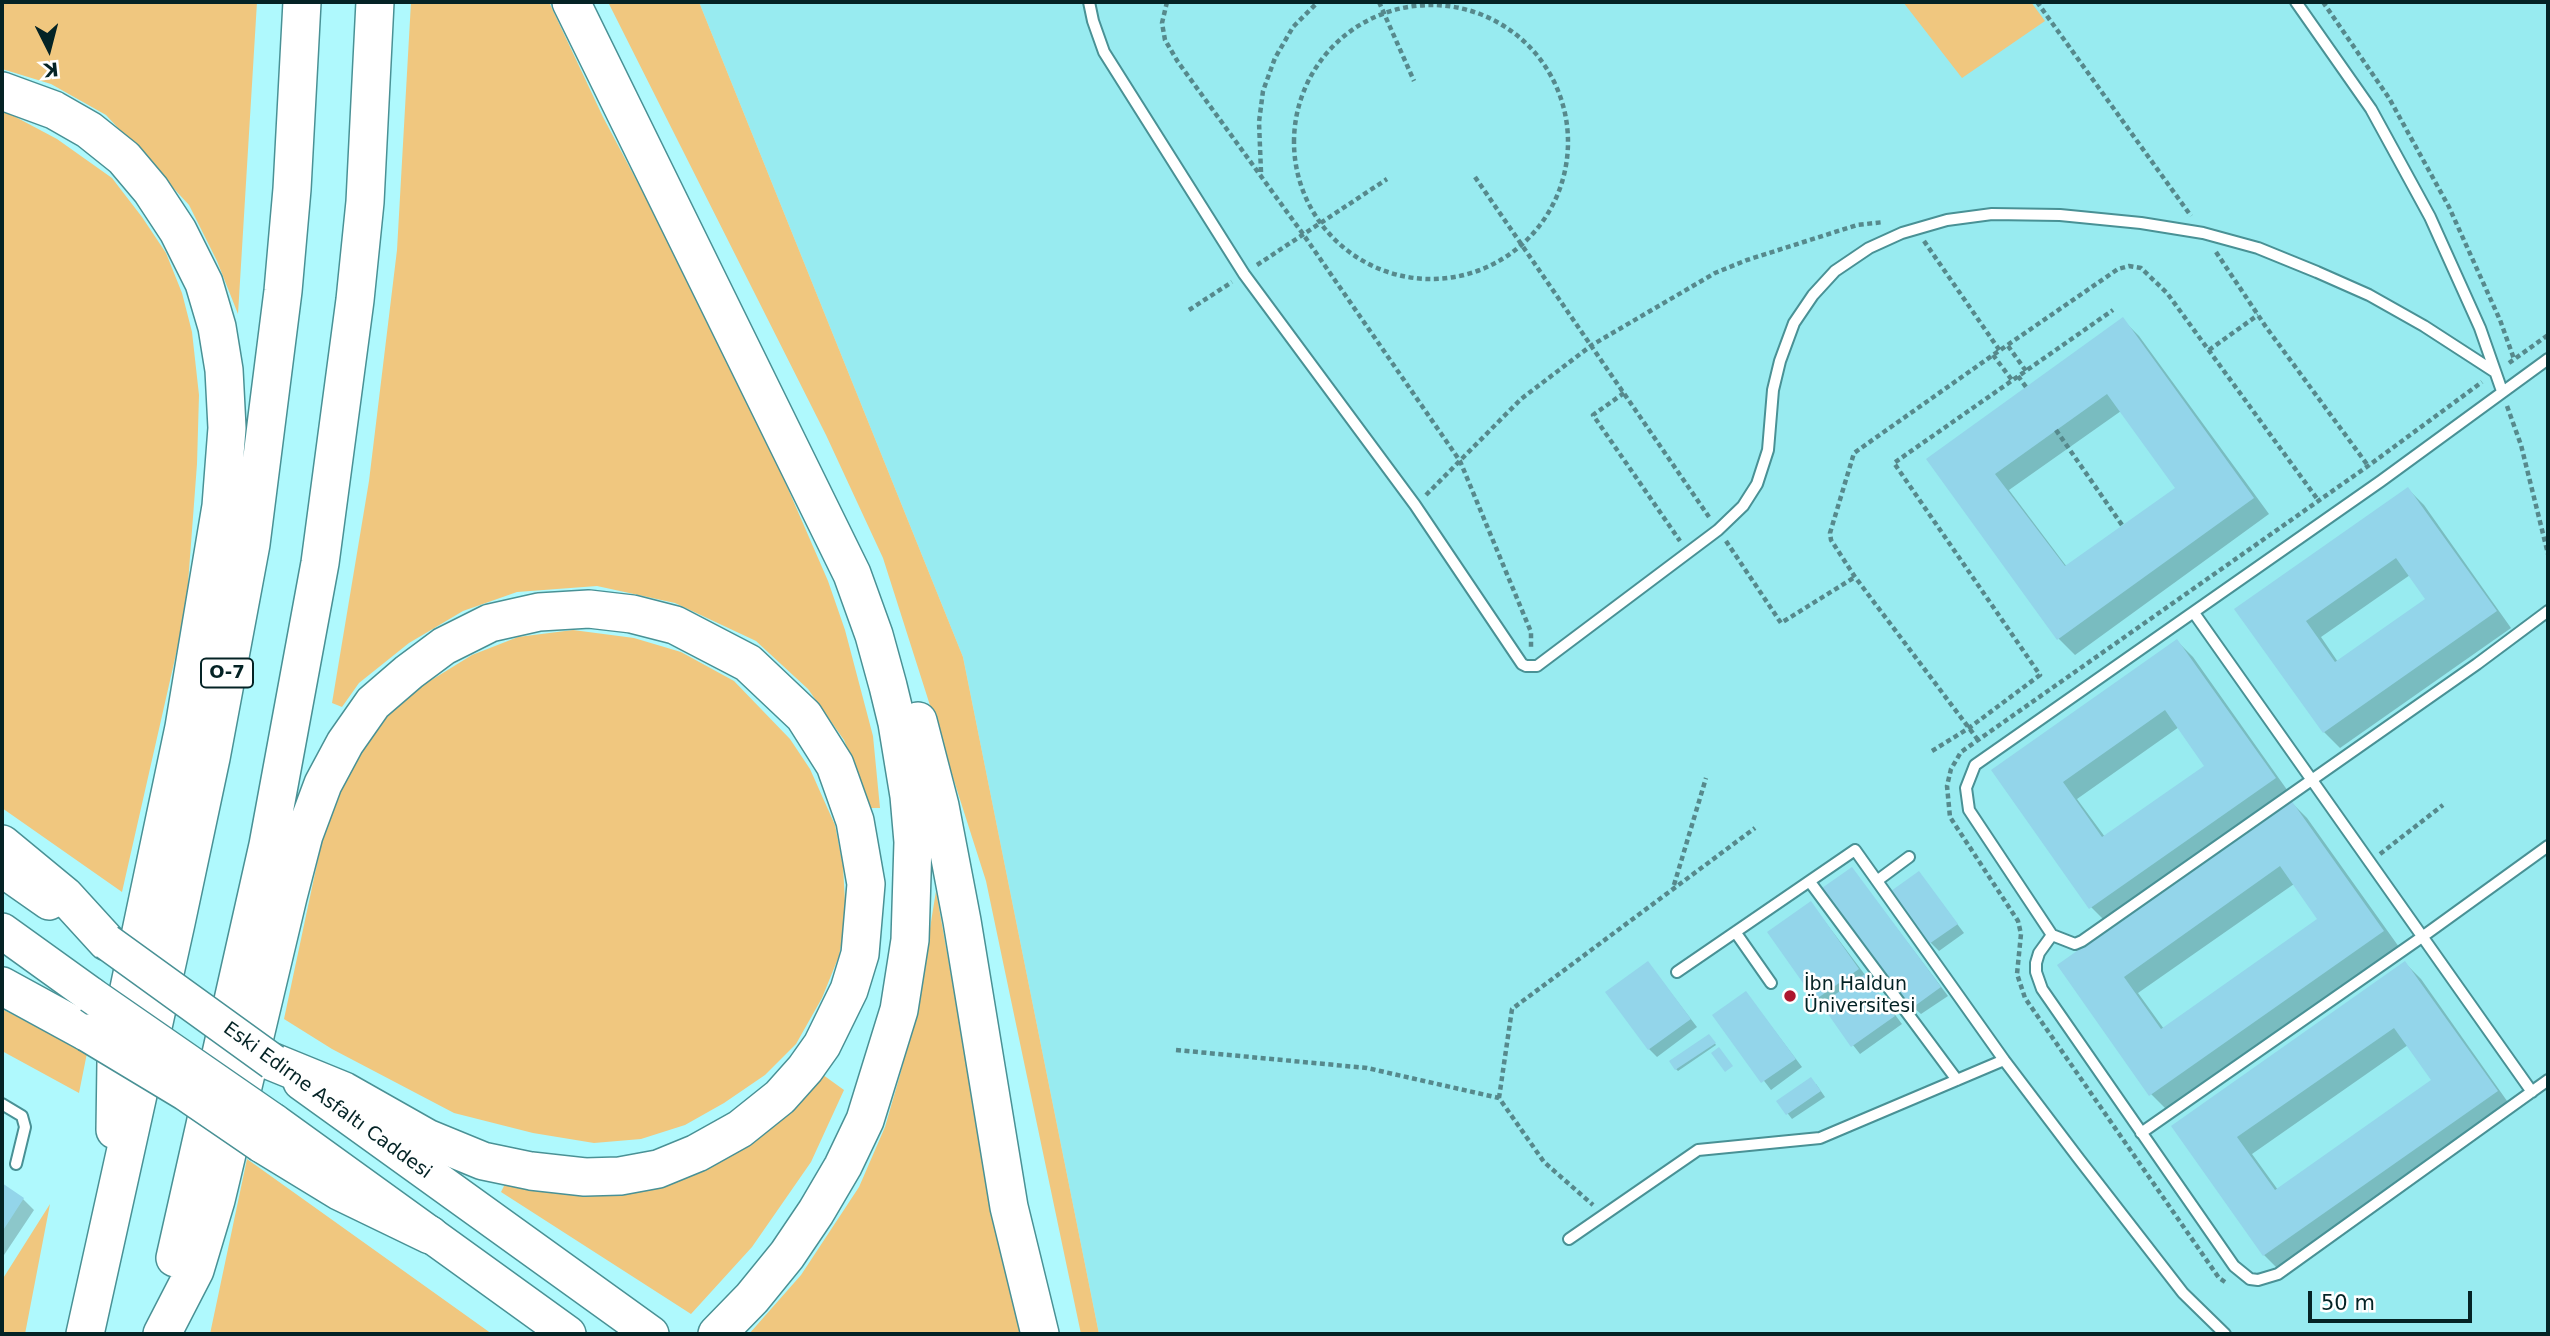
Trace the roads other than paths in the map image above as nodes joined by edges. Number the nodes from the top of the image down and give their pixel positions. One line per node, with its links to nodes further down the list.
1 (302, 2): 37 (highway, O-7)
2 (375, 2): 41 (highway)
3 (571, 2): 6 (highway)
4 (1089, 2): 9 (lane)
5 (2297, 2): 9 (lane)
6 (591, 45): 44 (highway); 45 (highway)
7 (2, 90): 37 (highway)
8 (2548, 359): 10 (lane)
9 (2496, 372): 10 (lane)
10 (2502, 391): 12 (lane)
11 (2548, 611): 13 (lane)
12 (2194, 613): 13 (lane); 22 (lane)
13 (2312, 780): 22 (lane); 23 (lane)
14 (2, 844): 24 (highway)
15 (2548, 846): 23 (lane)
16 (1909, 857): 18 (lane)
17 (2, 869): 24 (highway, Eski Edirne Asfaltı Caddesi)
18 (1878, 880): 19 (lane); 28 (lane)
19 (1810, 882): 21 (lane); 30 (lane)
20 (2, 931): 34 (highway, bridge)
21 (1736, 933): 25 (lane); 26 (lane)
22 (2052, 935): 35 (lane)
23 (2422, 937): 32 (lane); 35 (lane)
24 (107, 942): 29 (highway, Eski Edirne Asfaltı Caddesi, bridge)
25 (1677, 972)
26 (1770, 984)
27 (2, 986): 34 (highway, bridge)
28 (2004, 1060): 30 (lane); 46 (lane)
29 (273, 1062): 41 (highway); 43 (highway, Eski Edirne Asfaltı Caddesi)
30 (1957, 1080): 39 (lane)
31 (2548, 1080): 32 (lane)
32 (2532, 1092): 35 (lane)
33 (2, 1104): 36 (lane)
34 (268, 1133): 38 (highway)
35 (2141, 1133)
36 (16, 1164)
37 (116, 1195): 40 (highway, O-7)
38 (430, 1235): 42 (highway)
39 (1569, 1239)
40 (85, 1334)
41 (160, 1334)
42 (568, 1334)
43 (651, 1334)
44 (717, 1334)
45 (1040, 1334)
46 (2225, 1334)

